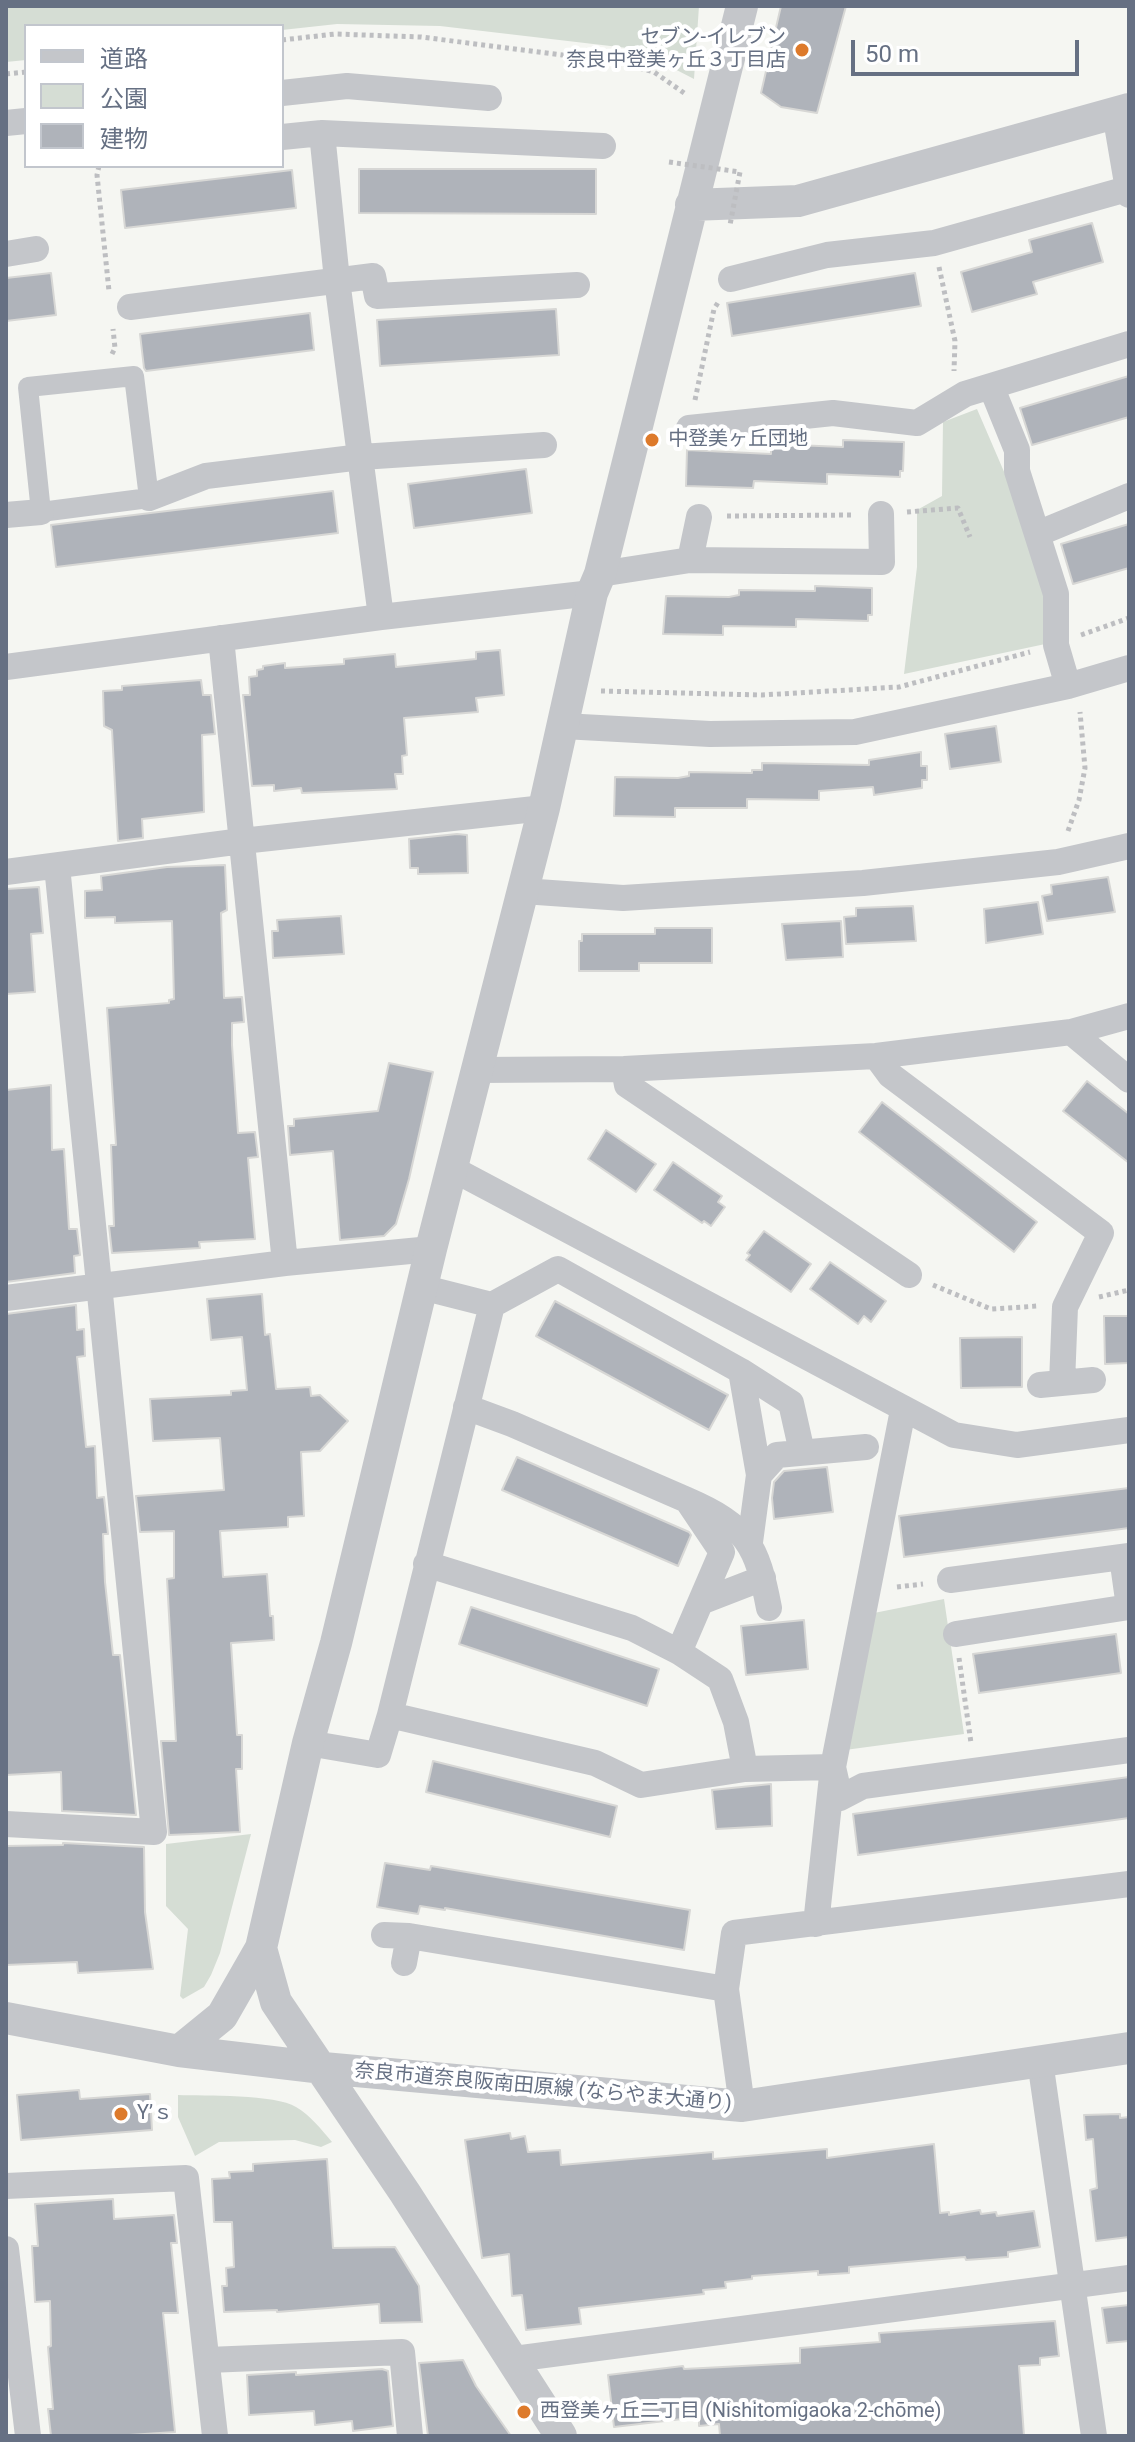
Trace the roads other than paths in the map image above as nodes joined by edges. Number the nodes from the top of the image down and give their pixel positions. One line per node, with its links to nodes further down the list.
1 (742, 6): 9 (street)
2 (284, 93): 3 (street)
3 (489, 98)
4 (1122, 111): 8 (street); 9 (street)
5 (322, 133): 6 (street); 7 (street); 13 (street)
6 (284, 137)
7 (603, 146)
8 (1128, 184): 12 (street)
9 (691, 205): 29 (street)
10 (36, 249): 11 (street)
11 (6, 254)
12 (731, 279)
13 (337, 280): 14 (street); 15 (street); 20 (street)
14 (577, 285)
15 (117, 308)
16 (1129, 344): 17 (street)
17 (991, 386): 18 (street); 27 (street)
18 (689, 428)
19 (544, 445): 20 (street)
20 (361, 457): 22 (street); 30 (street)
21 (1129, 496): 27 (street)
22 (149, 498): 23 (street); 23 (street)
23 (41, 512): 25 (street)
24 (881, 514): 28 (street)
25 (6, 515)
26 (699, 517): 28 (street)
27 (1037, 534): 34 (street)
28 (690, 560): 29 (street)
29 (596, 584): 30 (street); 35 (street)
30 (381, 617): 31 (street)
31 (221, 638): 32 (street); 37 (street)
32 (6, 667)
33 (1129, 668): 34 (street)
34 (1068, 686): 35 (street)
35 (563, 726): 36 (street)
36 (544, 808): 37 (street); 41 (street)
37 (242, 841): 39 (street); 50 (street)
38 (1129, 846): 41 (street)
39 (57, 866): 40 (street); 52 (street)
40 (6, 872)
41 (523, 891): 46 (street)
42 (1129, 1016): 43 (street)
43 (1071, 1032): 44 (street); 47 (street)
44 (876, 1056): 45 (street); 57 (street)
45 (624, 1069): 46 (street); 51 (street)
46 (478, 1070): 48 (street)
47 (1129, 1080)
48 (451, 1168): 49 (street); 59 (street)
49 (431, 1249): 50 (street); 53 (street)
50 (285, 1263): 52 (street)
51 (909, 1275)
52 (99, 1286): 54 (street); 79 (street)
53 (421, 1287): 55 (street); 75 (street)
54 (6, 1298)
55 (492, 1305): 56 (street); 58 (street)
56 (741, 1371): 62 (street); 63 (street)
57 (1093, 1380)
58 (466, 1407): 64 (street); 67 (street)
59 (903, 1410): 60 (street); 77 (street)
60 (1129, 1430)
61 (866, 1447): 62 (street)
62 (802, 1452): 63 (street)
63 (759, 1475): 65 (street)
64 (687, 1500): 65 (street); 70 (street)
65 (750, 1542): 68 (street)
66 (1126, 1556): 69 (street); 72 (street)
67 (426, 1564): 73 (street); 74 (street)
68 (763, 1578): 70 (street); 71 (street)
69 (950, 1580)
70 (701, 1602): 73 (street)
71 (769, 1608)
72 (956, 1634)
73 (679, 1652): 78 (street)
74 (390, 1715): 75 (street); 78 (street)
75 (308, 1743): 82 (street)
76 (1129, 1750): 77 (street)
77 (833, 1767): 78 (street); 81 (street)
78 (745, 1769)
79 (6, 1824)
80 (1129, 1884): 81 (street)
81 (816, 1924): 84 (street)
82 (261, 1948): 87 (street); 89 (street)
83 (404, 1963): 84 (street)
84 (726, 1989): 90 (street)
85 (6, 2018): 87 (street, 奈良市道奈良阪南田原線 (ならやま大通り))
86 (1129, 2048): 88 (street, 奈良市道奈良阪南田原線 (ならやま大通り))
87 (179, 2051): 89 (street, 奈良市道奈良阪南田原線 (ならやま大通り))
88 (1040, 2061): 90 (street, 奈良市道奈良阪南田原線 (ならやま大通り)); 94 (street)
89 (323, 2068): 90 (street, 奈良市道奈良阪南田原線 (ならやま大通り)); 95 (street)
90 (742, 2106)
91 (6, 2186): 96 (street)
92 (6, 2249): 97 (street)
93 (1129, 2278): 94 (street)
94 (1073, 2285): 95 (street); 101 (street)
95 (514, 2359): 100 (street)
96 (208, 2360): 98 (street); 99 (street)
97 (28, 2436)
98 (215, 2436)
99 (410, 2436)
100 (561, 2436)
101 (1094, 2436)

